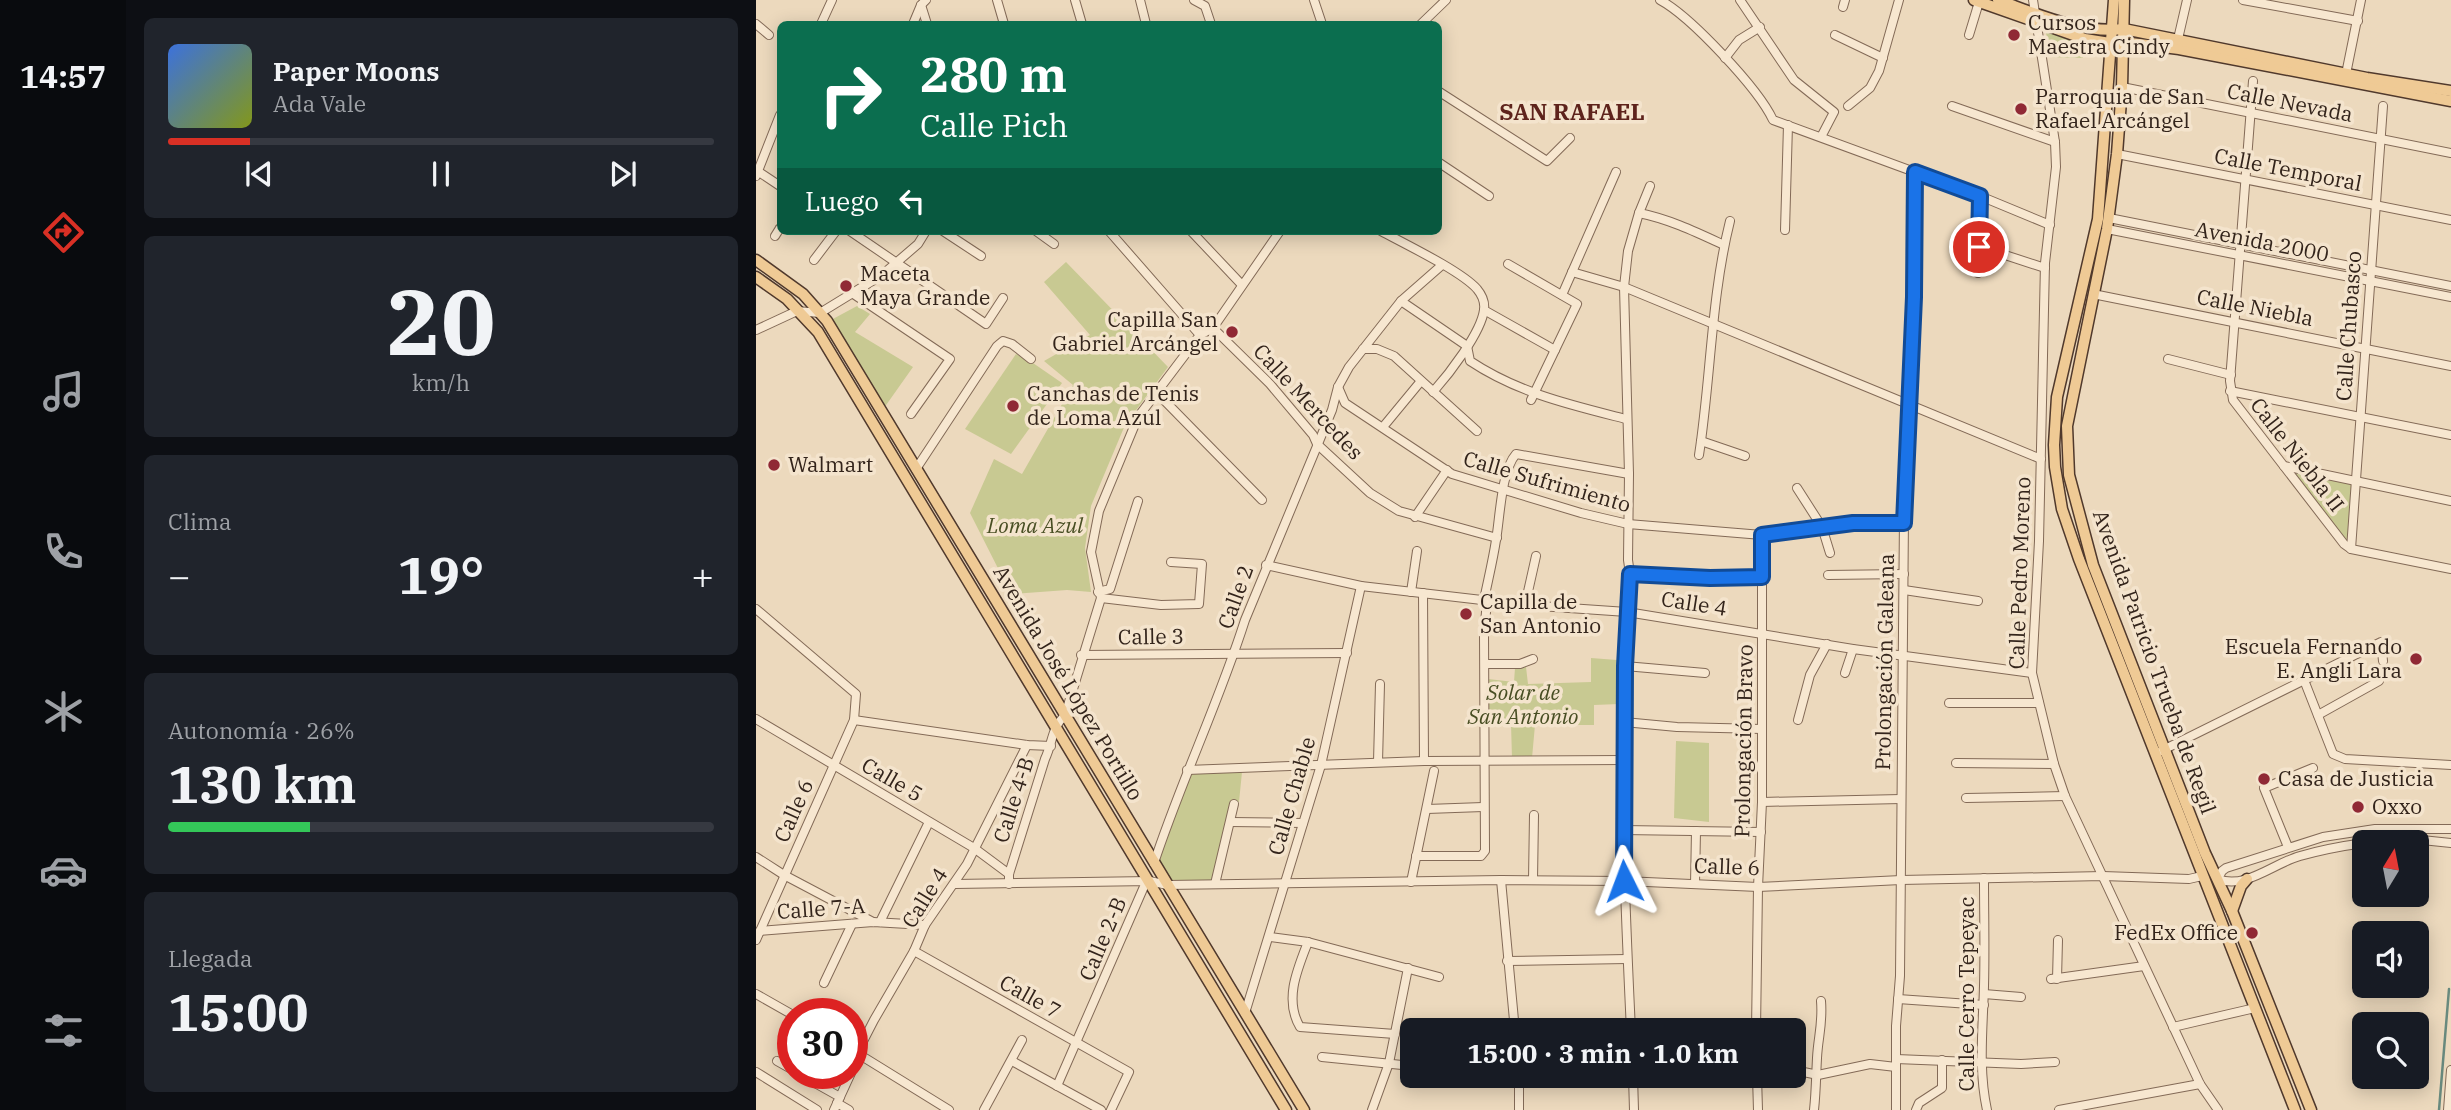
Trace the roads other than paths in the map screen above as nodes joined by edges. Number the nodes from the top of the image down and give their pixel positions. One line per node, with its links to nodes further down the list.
1 (832, 0): 21 (street)
2 (996, 0): 24 (street)
3 (1075, 0): 25 (street)
4 (1140, 0): 26 (street)
5 (1194, 0): 27 (street)
6 (1314, 0): 28 (street)
7 (1446, 0): 29 (street)
8 (1660, 0): 41 (street)
9 (1740, 0): 32 (street)
10 (1899, 0): 42 (street)
11 (1998, 0): 20 (main road)
12 (2033, 0): 20 (street, Calle Pedro Moreno)
13 (2114, 0): 34 (main road, Avenida Patricio Trueba de Regil)
14 (2124, 0): 33 (main road, Avenida Patricio Trueba de Regil)
15 (2187, 0): 38 (street)
16 (2243, 0): 30 (street)
17 (2361, 0): 30 (street)
18 (1977, 1): 20 (main road); 37 (street)
19 (924, 2): 22 (street); 23 (street)
20 (2036, 18): 34 (main road); 40 (main road); 58 (street, Calle Pedro Moreno)
21 (822, 21)
22 (914, 21)
23 (927, 21)
24 (1003, 21)
25 (1081, 21)
26 (1145, 21)
27 (1210, 21)
28 (1321, 21)
29 (1424, 21)
30 (2358, 21): 43 (street)
31 (756, 24): 35 (street)
32 (1760, 27): 41 (street); 55 (street)
33 (2124, 29): 34 (main road); 38 (main road); 39 (main road, Avenida Patricio Trueba de Regil)
34 (2111, 31): 40 (main road, Avenida Patricio Trueba de Regil)
35 (769, 35)
36 (1835, 35): 42 (street)
37 (1969, 35)
38 (2178, 39): 43 (main road)
39 (2123, 42): 40 (main road); 43 (main road); 45 (main road, Avenida Patricio Trueba de Regil)
40 (2110, 43): 133 (main road, Avenida Patricio Trueba de Regil)
41 (1726, 58): 54 (street)
42 (1883, 58): 51 (street)
43 (2345, 78): 46 (main road); 48 (main road)
44 (2253, 80): 52 (street, Calle Niebla II)
45 (2122, 87): 52 (street, Calle Nevada); 60 (main road, Avenida Patricio Trueba de Regil)
46 (2451, 91)
47 (1442, 94): 56 (street)
48 (2451, 101)
49 (1952, 106): 58 (street)
50 (2383, 106): 57 (street, Calle Chubasco)
51 (1848, 107)
52 (2250, 113): 57 (street, Calle Nevada); 65 (street, Calle Niebla II)
53 (777, 122): 64 (street)
54 (1788, 125): 55 (street); 76 (street)
55 (1821, 137): 63 (street)
56 (1570, 138)
57 (2379, 139): 59 (street, Calle Nevada); 70 (street, Calle Chubasco)
58 (2055, 142): 75 (street, Calle Pedro Moreno)
59 (2451, 153)
60 (2117, 154): 65 (street, Calle Temporal); 74 (main road, Avenida Patricio Trueba de Regil)
61 (1442, 165): 68 (street)
62 (1616, 172): 98 (street)
63 (1915, 172): 69 (street); 135 (street, Prolongación Galeana)
64 (757, 174): 66 (street)
65 (2246, 179): 70 (street, Calle Temporal); 88 (street, Calle Niebla II)
66 (777, 184)
67 (1650, 186): 71 (street)
68 (1489, 196)
69 (1980, 196): 75 (street); 99 (street)
70 (2375, 205): 72 (street, Calle Temporal); 97 (street, Calle Chubasco)
71 (1639, 213): 87 (street); 104 (street)
72 (2451, 220)
73 (1730, 221): 87 (street)
74 (2108, 223): 88 (street, Avenida 2000); 106 (main road, Avenida Patricio Trueba de Regil)
75 (2050, 225): 96 (street, Calle Pedro Moreno)
76 (1785, 230)
77 (833, 235): 92 (street)
78 (856, 235): 93 (street)
79 (924, 235): 93 (street)
80 (949, 235): 89 (street)
81 (1042, 235): 86 (street)
82 (1112, 235): 118 (street)
83 (1195, 235): 102 (street)
84 (1277, 235): 102 (street)
85 (1388, 235): 95 (street)
86 (1054, 244)
87 (1724, 245): 115 (street)
88 (2241, 250): 97 (street, Avenida 2000); 101 (street, Avenida 2000); 114 (street, Calle Niebla II)
89 (981, 256)
90 (2005, 256): 96 (street)
91 (756, 260): 113 (main road, Avenida José López Portillo)
92 (814, 260)
93 (898, 262): 105 (street); 109 (street)
94 (1508, 264): 107 (street)
95 (1441, 265): 110 (street, Calle 2); 111 (street)
96 (2045, 268): 132 (street, Calle Pedro Moreno)
97 (2371, 270): 101 (street, Calle Chubasco); 103 (street, Avenida 2000)
98 (1572, 272): 104 (street); 107 (street)
99 (1978, 272)
100 (756, 277): 112 (main road, Avenida José López Portillo)
101 (2370, 281): 108 (street, Avenida 2000); 120 (street, Calle Chubasco)
102 (1242, 285): 116 (street)
103 (2451, 286)
104 (1624, 287): 115 (street); 138 (street)
105 (852, 293): 113 (street); 136 (street)
106 (2093, 294): 114 (street, Calle Niebla); 213 (main road, Avenida Patricio Trueba de Regil)
107 (1562, 295): 122 (street)
108 (2451, 297)
109 (1003, 298)
110 (1401, 301): 119 (street); 121 (street, Calle 2)
111 (1484, 310): 119 (street); 122 (street)
112 (797, 311): 113 (street); 117 (street); 209 (main road, Avenida José López Portillo)
113 (820, 313): 148 (main road, Avenida José López Portillo)
114 (2235, 322): 120 (street, Calle Niebla); 126 (street, Calle Niebla II)
115 (1713, 324): 135 (street); 142 (street)
116 (1213, 328): 118 (street); 143 (street, Calle Mercedes)
117 (756, 330)
118 (1200, 335): 130 (street)
119 (1467, 346): 131 (street); 134 (street)
120 (2365, 348): 125 (street, Calle Niebla); 137 (street, Calle Chubasco)
121 (1363, 349): 127 (street); 128 (street, Calle 2)
122 (1555, 350): 134 (street)
123 (1031, 359): 148 (street)
124 (2168, 359): 126 (street)
125 (2451, 366)
126 (2231, 375): 129 (street, Calle Niebla II)
127 (1422, 381): 131 (street); 139 (street)
128 (1338, 387): 139 (street, Calle Sufrimiento); 143 (street, Calle 2)
129 (2230, 391): 137 (street); 147 (street, Calle Niebla II)
130 (1156, 392): 154 (street); 178 (street)
131 (1433, 392): 140 (street)
132 (2042, 394): 133 (street); 146 (street, Calle Pedro Moreno)
133 (2057, 397): 213 (main road, Avenida Patricio Trueba de Regil)
134 (1533, 398): 138 (street)
135 (1910, 405): 146 (street); 158 (street, Prolongación Galeana)
136 (911, 414)
137 (2360, 416): 141 (street); 151 (street, Calle Chubasco)
138 (1626, 419): 150 (street)
139 (1383, 426): 149 (street, Calle Sufrimiento)
140 (1477, 431)
141 (2451, 435)
142 (1701, 441): 144 (street); 145 (street)
143 (1317, 444): 157 (street, Calle Mercedes); 168 (street, Calle 2)
144 (1699, 455)
145 (1745, 456)
146 (2041, 459): 197 (street, Calle Pedro Moreno)
147 (2284, 466): 151 (street); 163 (street, Calle Niebla II)
148 (916, 469): 203 (main road, Avenida José López Portillo)
149 (1447, 470): 153 (street, Calle Sufrimiento); 157 (street)
150 (1629, 474): 153 (street); 159 (street)
151 (2356, 482): 156 (street); 163 (street, Calle Chubasco)
152 (1797, 488): 160 (street)
153 (1504, 489): 159 (street, Calle Sufrimiento); 162 (street)
154 (1262, 500)
155 (1138, 501): 178 (street)
156 (2451, 501)
157 (1415, 517): 162 (street, Calle Mercedes)
158 (1904, 523): 160 (street, Calle Sufrimiento); 170 (street, Prolongación Galeana)
159 (1628, 524): 161 (street, Calle Sufrimiento); 171 (street)
160 (1822, 527): 161 (street, Calle Sufrimiento); 165 (street)
161 (1762, 535): 173 (street, Prolongación Bravo)
162 (1497, 538): 179 (street)
163 (2351, 549): 169 (street)
164 (1417, 551): 176 (street)
165 (1830, 553)
166 (1536, 556): 181 (street)
167 (1171, 562): 178 (street)
168 (1266, 565): 174 (street, Calle 4); 187 (street, Calle 2)
169 (2451, 569)
170 (1904, 573): 172 (street); 175 (street, Prolongación Galeana)
171 (1630, 574): 173 (street); 183 (street)
172 (1828, 575)
173 (1762, 577): 184 (street, Prolongación Bravo)
174 (1361, 586): 176 (street, Calle 4); 188 (street, Calle Chable)
175 (1904, 590): 180 (street); 189 (street, Prolongación Galeana)
176 (1411, 592): 177 (street, Calle 4)
177 (1423, 593): 179 (street, Calle 4); 215 (street)
178 (1099, 595): 190 (street)
179 (1485, 601): 181 (street, Calle 4); 193 (street)
180 (1978, 601)
181 (1525, 605): 183 (street, Calle 4)
182 (756, 609): 206 (street, Calle 6)
183 (1627, 612): 184 (street, Calle 4); 194 (street)
184 (1763, 632): 185 (street, Calle 4); 210 (street, Prolongación Bravo)
185 (1827, 644): 186 (street, Calle 4); 207 (street)
186 (1853, 649): 189 (street, Calle 4); 196 (street)
187 (1234, 653): 188 (street, Calle 3); 190 (street, Calle 3); 224 (street, Calle 2)
188 (1348, 653): 219 (street, Calle Chable)
189 (1902, 655): 197 (street, Calle 4); 228 (street, Prolongación Galeana)
190 (1082, 656): 203 (street)
191 (1533, 659): 193 (street)
192 (2383, 661): 198 (street)
193 (1485, 664): 216 (street)
194 (1625, 666): 195 (street); 208 (street)
195 (1704, 673)
196 (1845, 673)
197 (2032, 673): 202 (street, Calle Pedro Moreno)
198 (2304, 680): 204 (street); 213 (street)
199 (2379, 681): 204 (street)
200 (1380, 684): 217 (street)
201 (1948, 702): 202 (street)
202 (2039, 703): 220 (street, Calle Pedro Moreno)
203 (1065, 715): 209 (street); 250 (main road, Avenida José López Portillo)
204 (2318, 715): 221 (street)
205 (756, 719): 222 (street, Calle 5)
206 (854, 720): 211 (street); 222 (street, Calle 6)
207 (1798, 720)
208 (1624, 722): 210 (street); 214 (street)
209 (1054, 726): 212 (street, Calle 4-B); 263 (main road, Avenida José López Portillo)
210 (1762, 729): 229 (street, Prolongación Bravo)
211 (1027, 745): 212 (street); 244 (street, Calle 4)
212 (1051, 746): 252 (street, Calle 4-B)
213 (2160, 751): 248 (main road, Avenida Patricio Trueba de Regil); 255 (main road, Avenida Patricio Trueba de Regil)
214 (1624, 760): 216 (street); 238 (street)
215 (1424, 761): 216 (street); 217 (street)
216 (1485, 761): 231 (street)
217 (1378, 762): 219 (street)
218 (1956, 763): 220 (street)
219 (1321, 765): 224 (street); 236 (street, Calle Chable)
220 (2054, 765): 226 (street, Calle Pedro Moreno)
221 (2451, 765)
222 (833, 766): 235 (street, Calle 5); 253 (street, Calle 6)
223 (2312, 768): 245 (street)
224 (1187, 770): 250 (street, Calle 2)
225 (1434, 771): 232 (street)
226 (2065, 796): 227 (street); 254 (street, Calle Pedro Moreno)
227 (1966, 798)
228 (1901, 799): 229 (street); 261 (street, Prolongación Galeana)
229 (1762, 802): 240 (street, Prolongación Bravo)
230 (1234, 804): 234 (street)
231 (1483, 807): 232 (street); 246 (street)
232 (1427, 809): 246 (street)
233 (1534, 815): 260 (street)
234 (1231, 821): 236 (street); 268 (street)
235 (929, 822): 244 (street, Calle 5); 274 (street)
236 (1303, 823): 264 (street, Calle Chable)
237 (2451, 829): 245 (street)
238 (1623, 830): 239 (street); 262 (street)
239 (1696, 831): 240 (street); 269 (street)
240 (1761, 832): 271 (street, Prolongación Bravo)
241 (2429, 841): 242 (street)
242 (2451, 843)
243 (2352, 845): 249 (street)
244 (974, 848): 252 (street, Calle 5); 266 (street, Calle 4)
245 (2284, 849): 249 (street); 251 (street)
246 (1416, 856): 265 (street)
247 (756, 857): 253 (street)
248 (2208, 859): 251 (main road); 255 (main road); 257 (main road, Avenida Patricio Trueba de Regil)
249 (2284, 861): 258 (street)
250 (1154, 863): 270 (main road, Avenida José López Portillo)
251 (2226, 868): 257 (street)
252 (1009, 874): 267 (street, Calle 4-B)
253 (784, 875): 274 (street); 277 (street, Calle 6)
254 (2103, 876): 255 (street, Calle 6); 256 (street, Calle 6); 285 (street, Calle Pedro Moreno)
255 (2202, 876): 257 (main road); 272 (main road, Avenida Patricio Trueba de Regil)
256 (1984, 878): 261 (street, Calle 6); 290 (street, Calle Cerro Tepeyac)
257 (2218, 879): 258 (street); 272 (main road); 273 (main road, Avenida Patricio Trueba de Regil)
258 (2247, 879): 273 (main road)
259 (1501, 880): 260 (street, Calle 6); 265 (street, Calle 6); 284 (street)
260 (1533, 880): 262 (street, Calle 6)
261 (1901, 880): 271 (street, Calle 6); 292 (street, Prolongación Galeana)
262 (1624, 881): 269 (street, Calle 6); 283 (street)
263 (1148, 882): 267 (street); 270 (street); 305 (street, Calle 2-B); 327 (main road, Avenida José López Portillo)
264 (1284, 882): 265 (street, Calle 6); 268 (street, Calle 6); 278 (street, Calle Chable)
265 (1411, 882)
266 (955, 884): 267 (street); 276 (street, Calle 4)
267 (1009, 884)
268 (1215, 884): 270 (street, Calle 6)
269 (1695, 884): 271 (street, Calle 6)
270 (1167, 885): 297 (main road, Avenida José López Portillo)
271 (1758, 887): 300 (street, Prolongación Bravo)
272 (2214, 903): 296 (main road, Avenida Patricio Trueba de Regil)
273 (2232, 911): 346 (main road, Avenida Patricio Trueba de Regil)
274 (877, 922): 275 (street, Calle 7-A); 276 (street, Calle 7-A)
275 (852, 924): 277 (street, Calle 7-A); 288 (street)
276 (925, 925): 282 (street, Calle 4)
277 (761, 931): 279 (street, Calle 6)
278 (1270, 937): 281 (street); 297 (street, Calle Chable)
279 (756, 940)
280 (2059, 940): 285 (street)
281 (1308, 942): 286 (street); 303 (street)
282 (914, 951): 302 (street, Calle 4); 305 (street, Calle 7)
283 (1628, 960): 284 (street); 299 (street)
284 (1507, 961): 298 (street)
285 (2144, 966): 301 (street, Calle Pedro Moreno)
286 (1408, 968): 287 (street); 303 (street)
287 (1439, 977)
288 (824, 983)
289 (756, 994): 295 (street)
290 (1984, 994): 291 (street); 294 (street, Calle Cerro Tepeyac)
291 (2021, 997)
292 (1898, 999): 294 (street); 313 (street, Prolongación Galeana)
293 (1821, 1001): 318 (street)
294 (1984, 1005): 310 (street, Calle Cerro Tepeyac)
295 (777, 1006)
296 (2255, 1008): 301 (street); 345 (main road, Avenida Patricio Trueba de Regil)
297 (1245, 1013): 325 (main road, Avenida José López Portillo)
298 (1514, 1018)
299 (1630, 1018)
300 (1756, 1018)
301 (2173, 1027): 319 (street, Calle Pedro Moreno)
302 (868, 1029)
303 (1395, 1034): 312 (street)
304 (1022, 1040): 309 (street)
305 (1078, 1042): 320 (street, Calle 2-B); 333 (street, Calle 7)
306 (1322, 1057): 312 (street)
307 (868, 1059): 330 (street)
308 (1942, 1060): 310 (street); 313 (street); 341 (street)
309 (1012, 1061): 320 (street); 331 (street)
310 (1981, 1061): 311 (street); 342 (street, Calle Cerro Tepeyac)
311 (2055, 1062)
312 (1389, 1063): 314 (street); 335 (street)
313 (1896, 1063): 318 (street); 340 (street, Prolongación Galeana)
314 (1400, 1064)
315 (2451, 1070): 347 (street)
316 (756, 1072): 328 (street)
317 (1806, 1072): 318 (street)
318 (1818, 1075): 339 (street)
319 (2200, 1084): 343 (street); 344 (street, Calle Pedro Moreno)
320 (1057, 1086): 332 (street)
321 (1519, 1088): 336 (street)
322 (1633, 1088): 337 (street)
323 (1757, 1088): 338 (street)
324 (818, 1089): 326 (street)
325 (1294, 1094): 327 (main road); 334 (main road, Avenida José López Portillo)
326 (837, 1103): 329 (street)
327 (1284, 1105)
328 (817, 1110)
329 (849, 1110)
330 (949, 1110)
331 (984, 1110)
332 (1101, 1110)
333 (1111, 1110)
334 (1304, 1110)
335 (1372, 1110)
336 (1519, 1110)
337 (1634, 1110)
338 (1758, 1110)
339 (1814, 1110)
340 (1896, 1110)
341 (1916, 1110)
342 (1987, 1110)
343 (2059, 1110)
344 (2218, 1110)
345 (2295, 1110)
346 (2311, 1110)
347 (2448, 1110)

